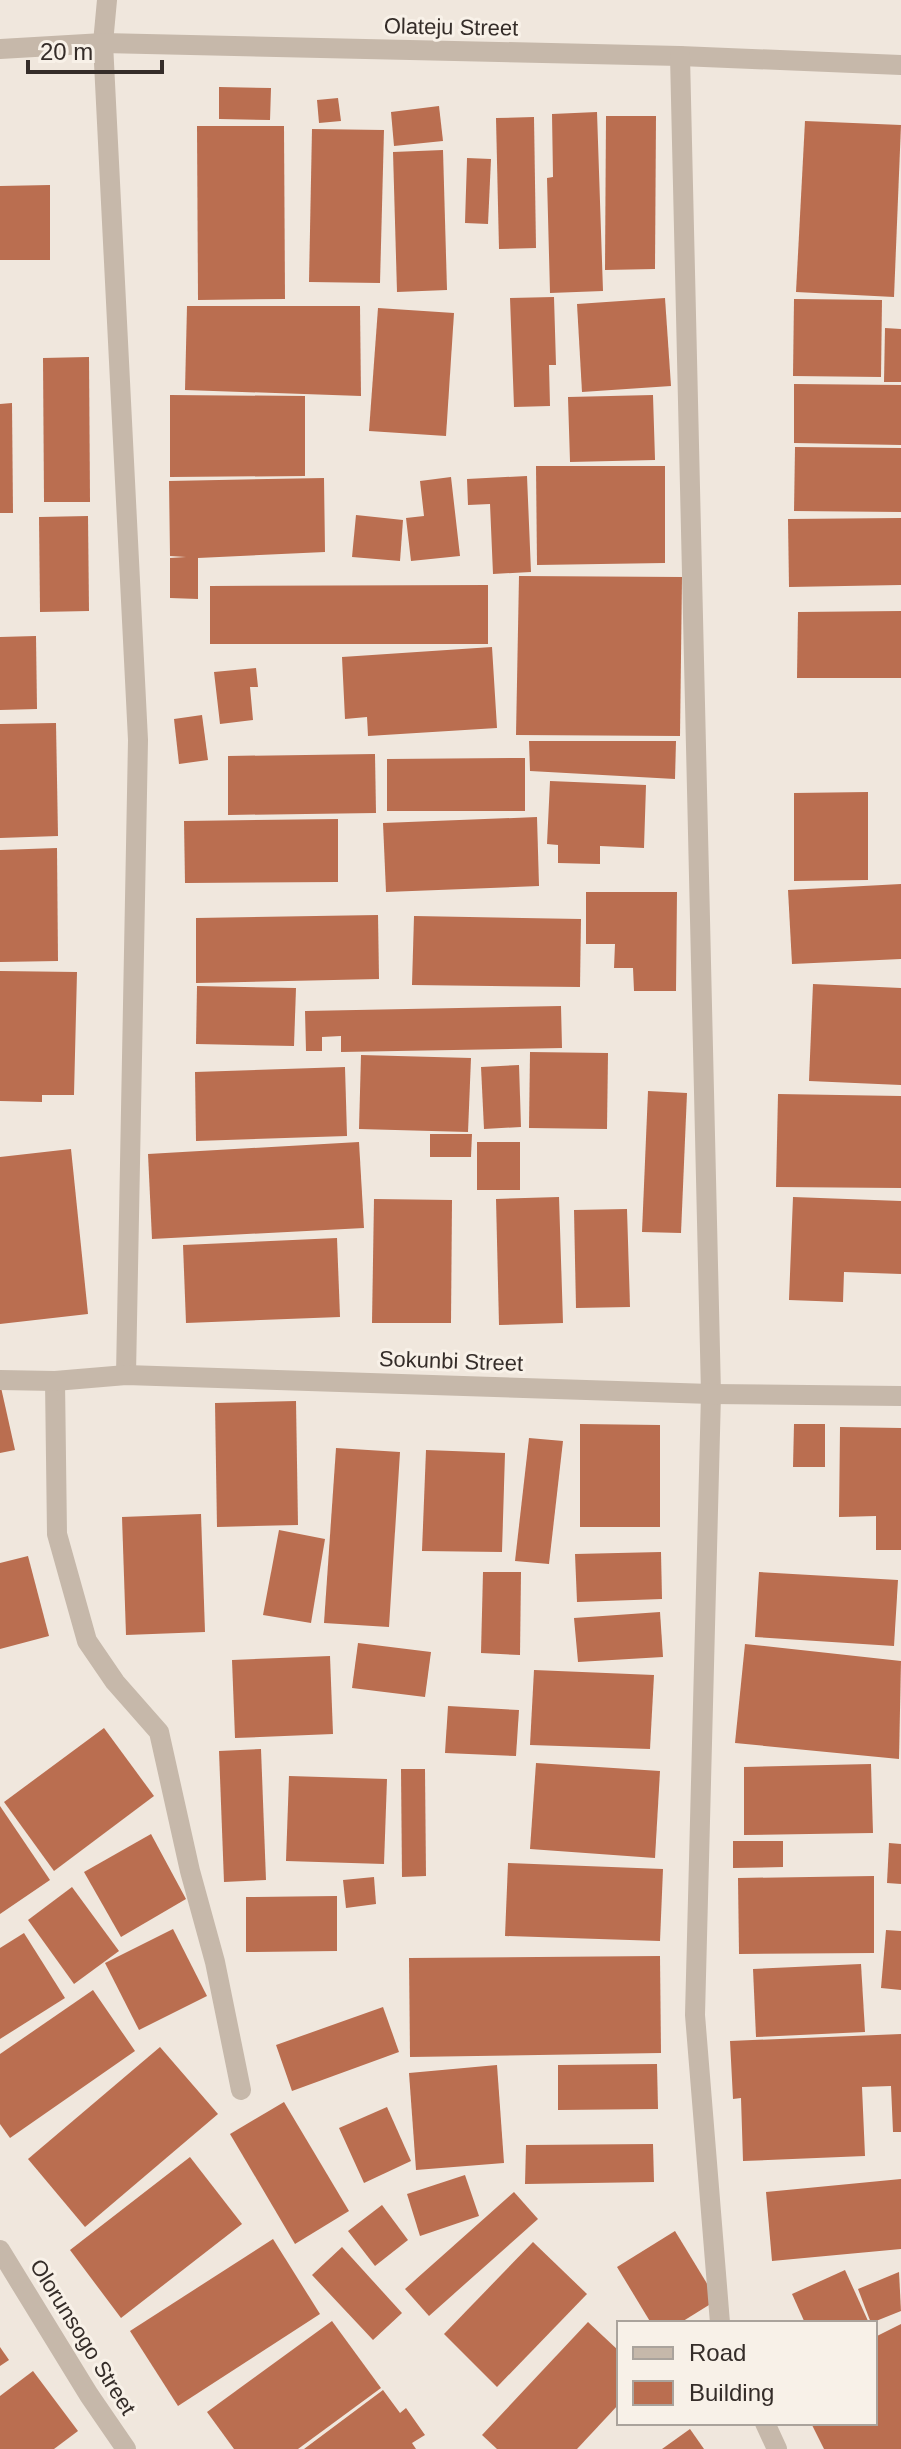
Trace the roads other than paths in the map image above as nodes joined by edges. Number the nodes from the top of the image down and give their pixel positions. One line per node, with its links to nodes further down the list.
1 (107, 0): 2 (street)
2 (103, 43): 3 (street, Olateju Street); 4 (street, Olateju Street); 6 (street)
3 (0, 49)
4 (680, 56): 5 (street, Olateju Street); 9 (street)
5 (901, 65)
6 (126, 1375): 8 (street, Sokunbi Street); 9 (street, Sokunbi Street)
7 (0, 1380): 8 (street, Sokunbi Street)
8 (55, 1381): 11 (street)
9 (711, 1394): 10 (street, Sokunbi Street); 13 (street)
10 (901, 1396)
11 (241, 2090)
12 (0, 2250): 15 (street, Olorunsogo Street)
13 (720, 2321)
14 (766, 2425): 16 (street)
15 (126, 2449)
16 (777, 2449)

